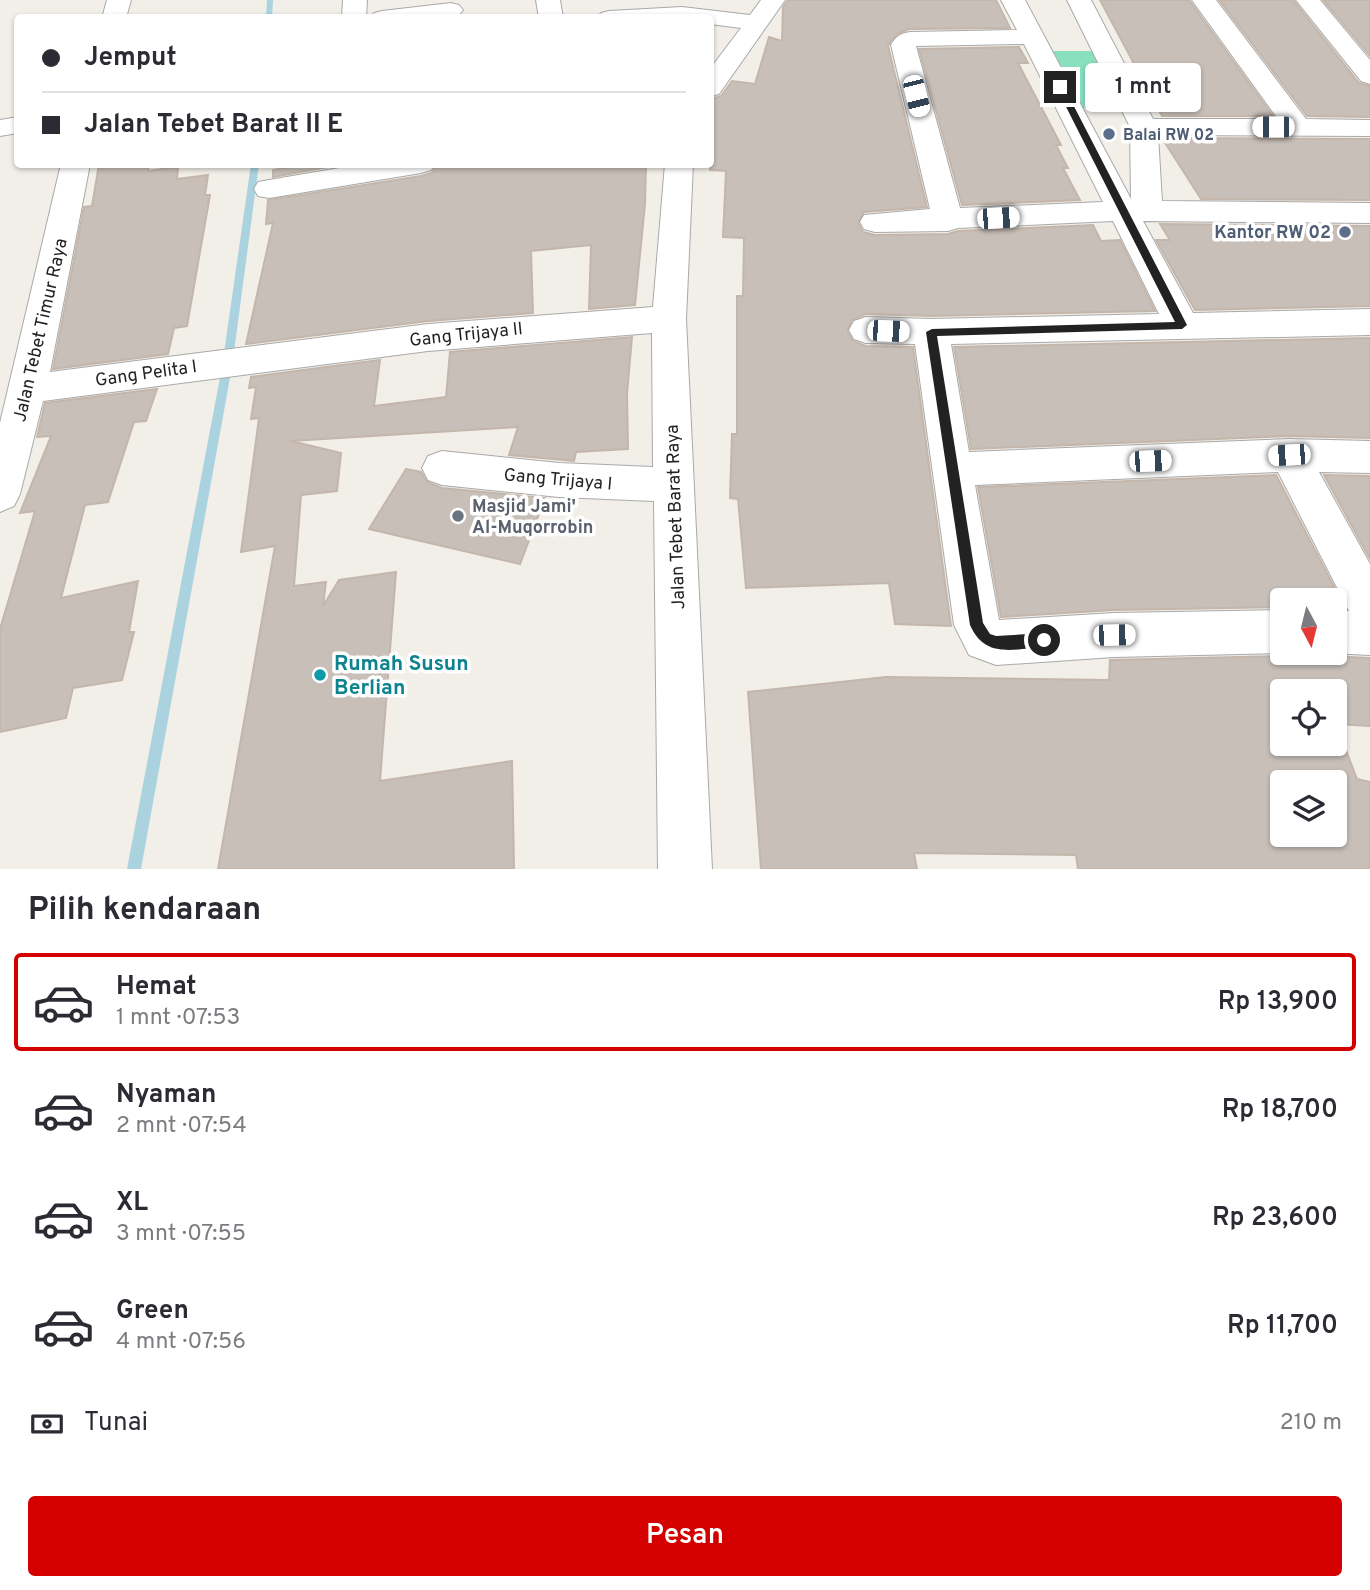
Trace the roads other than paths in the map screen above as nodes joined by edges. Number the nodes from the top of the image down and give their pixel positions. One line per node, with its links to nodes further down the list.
1 (773, 0): 12 (street)
2 (1013, 0): 13 (street)
3 (1079, 0): 16 (street)
4 (1204, 0): 17 (street)
5 (1308, 0): 14 (street)
6 (668, 7): 9 (street); 10 (street)
7 (451, 9): 8 (street)
8 (413, 14)
9 (630, 14)
10 (700, 14)
11 (714, 16): 12 (street)
12 (756, 23): 15 (street)
13 (1034, 37): 23 (street); 25 (street)
14 (1370, 76)
15 (714, 82)
16 (1144, 127): 17 (street); 23 (street)
17 (1298, 127): 18 (street)
18 (1370, 128)
19 (75, 168): 33 (street, Jalan Tebet Timur Raya)
20 (397, 168): 22 (street)
21 (677, 168): 27 (street, Jalan Tebet Barat Raya)
22 (270, 189)
23 (1135, 211): 24 (street); 25 (street); 29 (street)
24 (1370, 213)
25 (948, 221): 26 (street)
26 (875, 222)
27 (669, 319): 32 (street, Gang Trijaya II); 38 (street, Jalan Tebet Barat Raya)
28 (1370, 322): 29 (street)
29 (1182, 325): 31 (street)
30 (866, 330): 31 (street)
31 (932, 332): 37 (street)
32 (264, 356): 33 (street, Gang Pelita I)
33 (28, 389): 39 (street, Jalan Tebet Timur Raya)
34 (1289, 455): 35 (street); 37 (street); 40 (street)
35 (1370, 457)
36 (442, 468): 38 (street, Gang Trijaya I)
37 (954, 468): 41 (street)
38 (675, 485): 44 (street, Jalan Tebet Barat Raya)
39 (0, 494)
40 (1370, 607)
41 (1270, 632)
42 (1348, 633): 43 (street)
43 (1370, 633)
44 (685, 869)

